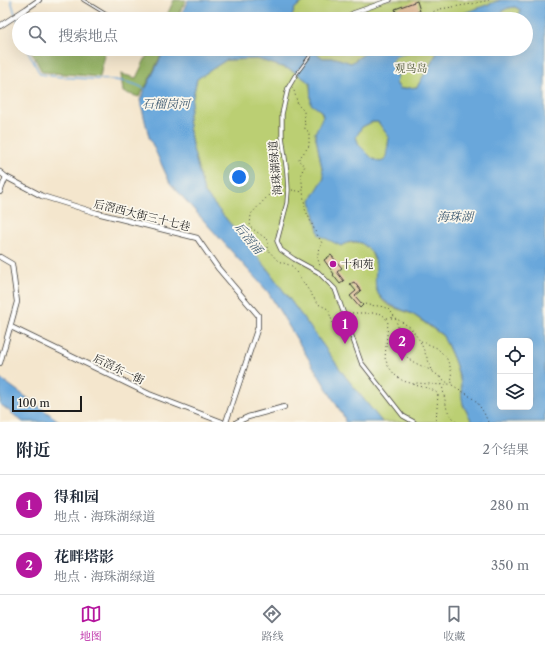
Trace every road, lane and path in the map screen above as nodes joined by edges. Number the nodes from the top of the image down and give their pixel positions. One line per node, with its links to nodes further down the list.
1 (39, 0): 5 (street)
2 (83, 0): 6 (lane)
3 (390, 0): 7 (street)
4 (488, 0): 8 (path)
5 (22, 12)
6 (103, 12)
7 (356, 12)
8 (432, 12)
9 (12, 19): 10 (street)
10 (0, 26)
11 (311, 56): 12 (lane)
12 (295, 76): 13 (street, 海珠湖绿道)
13 (292, 82): 16 (street, 海珠湖绿道); 18 (path)
14 (0, 172): 15 (street, 后滘西大街三十七巷)
15 (6, 177): 17 (street); 36 (street, 后滘西大街三十七巷)
16 (288, 190): 18 (path); 20 (street, 海珠湖绿道)
17 (0, 192)
18 (303, 192): 20 (path)
19 (0, 258): 25 (street)
20 (318, 272): 22 (street, 海珠湖绿道)
21 (365, 304): 24 (path)
22 (343, 313): 23 (path); 38 (street, 海珠湖绿道)
23 (386, 318): 24 (path); 30 (path)
24 (395, 318): 26 (path); 28 (path)
25 (11, 327): 27 (street); 35 (street, 后滘东一街)
26 (420, 341): 28 (path); 33 (path)
27 (0, 363)
28 (433, 372): 29 (path)
29 (439, 376): 31 (path); 32 (path)
30 (414, 384): 32 (path); 39 (path)
31 (449, 384): 32 (path); 33 (path)
32 (442, 385): 40 (path)
33 (452, 385): 41 (path)
34 (284, 406): 37 (street)
35 (222, 422)
36 (226, 422)
37 (237, 422)
38 (414, 422)
39 (436, 422)
40 (456, 422)
41 (488, 422)

